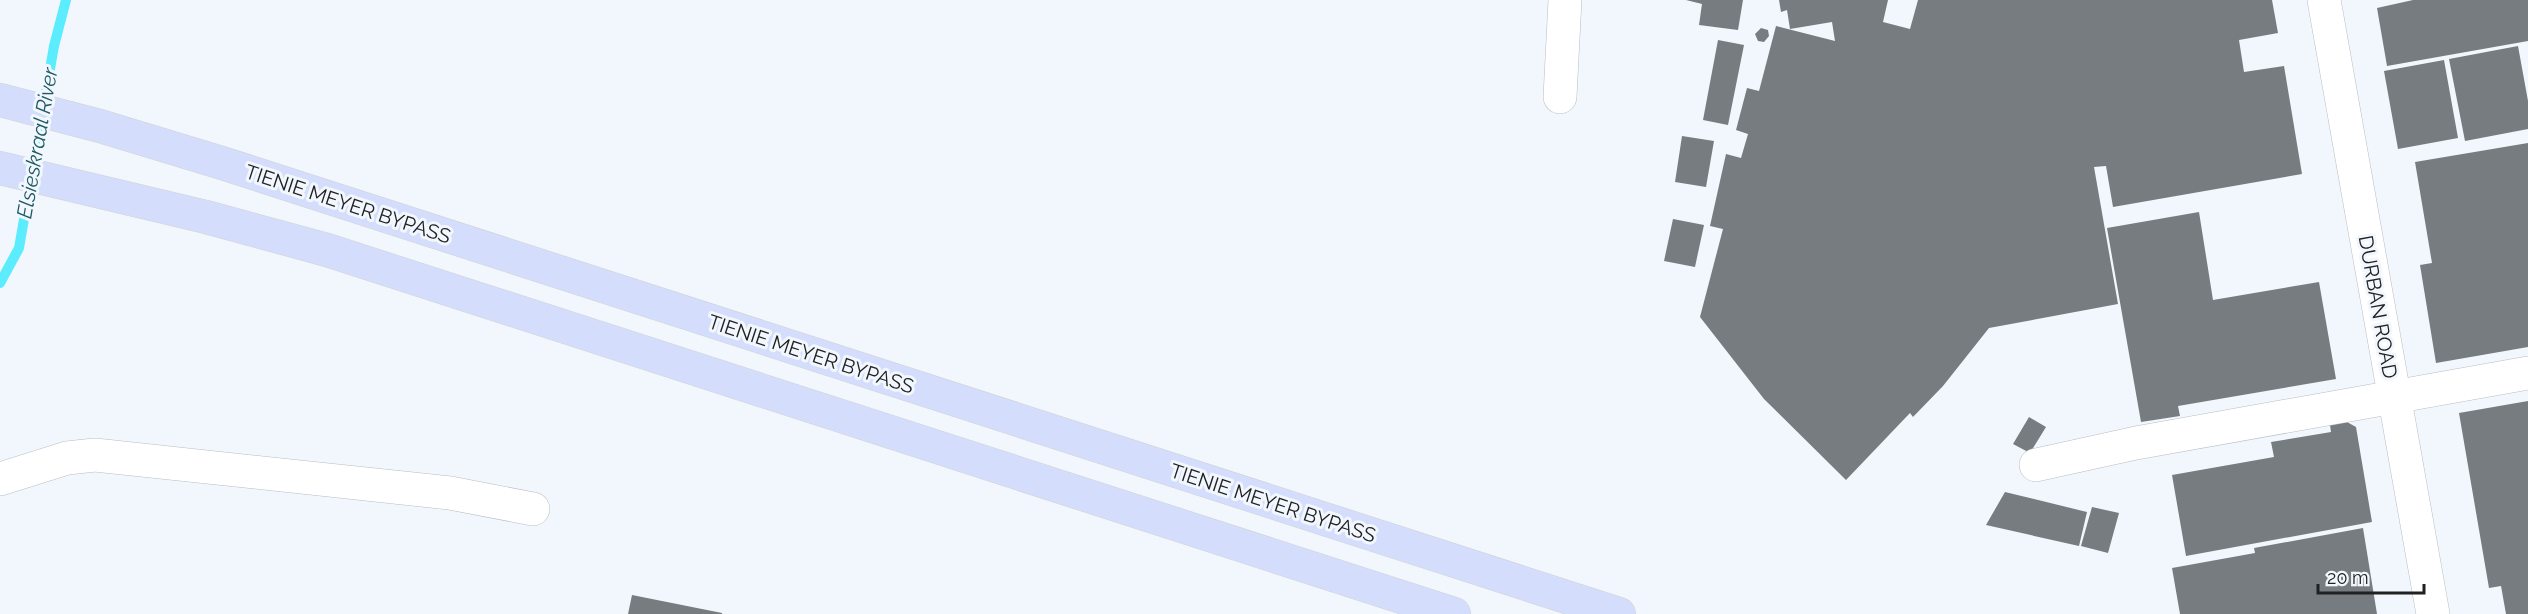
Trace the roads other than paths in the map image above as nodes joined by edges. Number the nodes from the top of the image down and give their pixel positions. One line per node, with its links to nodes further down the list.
1 (1565, 0): 3 (street)
2 (2324, 0): 7 (street, DURBAN ROAD)
3 (1560, 97)
4 (0, 100): 12 (main road, TIENIE MEYER BYPASS)
5 (0, 168): 11 (main road)
6 (2528, 373): 7 (street)
7 (2394, 397): 8 (street); 13 (street, DURBAN ROAD)
8 (2036, 465)
9 (0, 479): 10 (street)
10 (533, 509)
11 (1455, 614)
12 (1619, 614)
13 (2433, 614)

